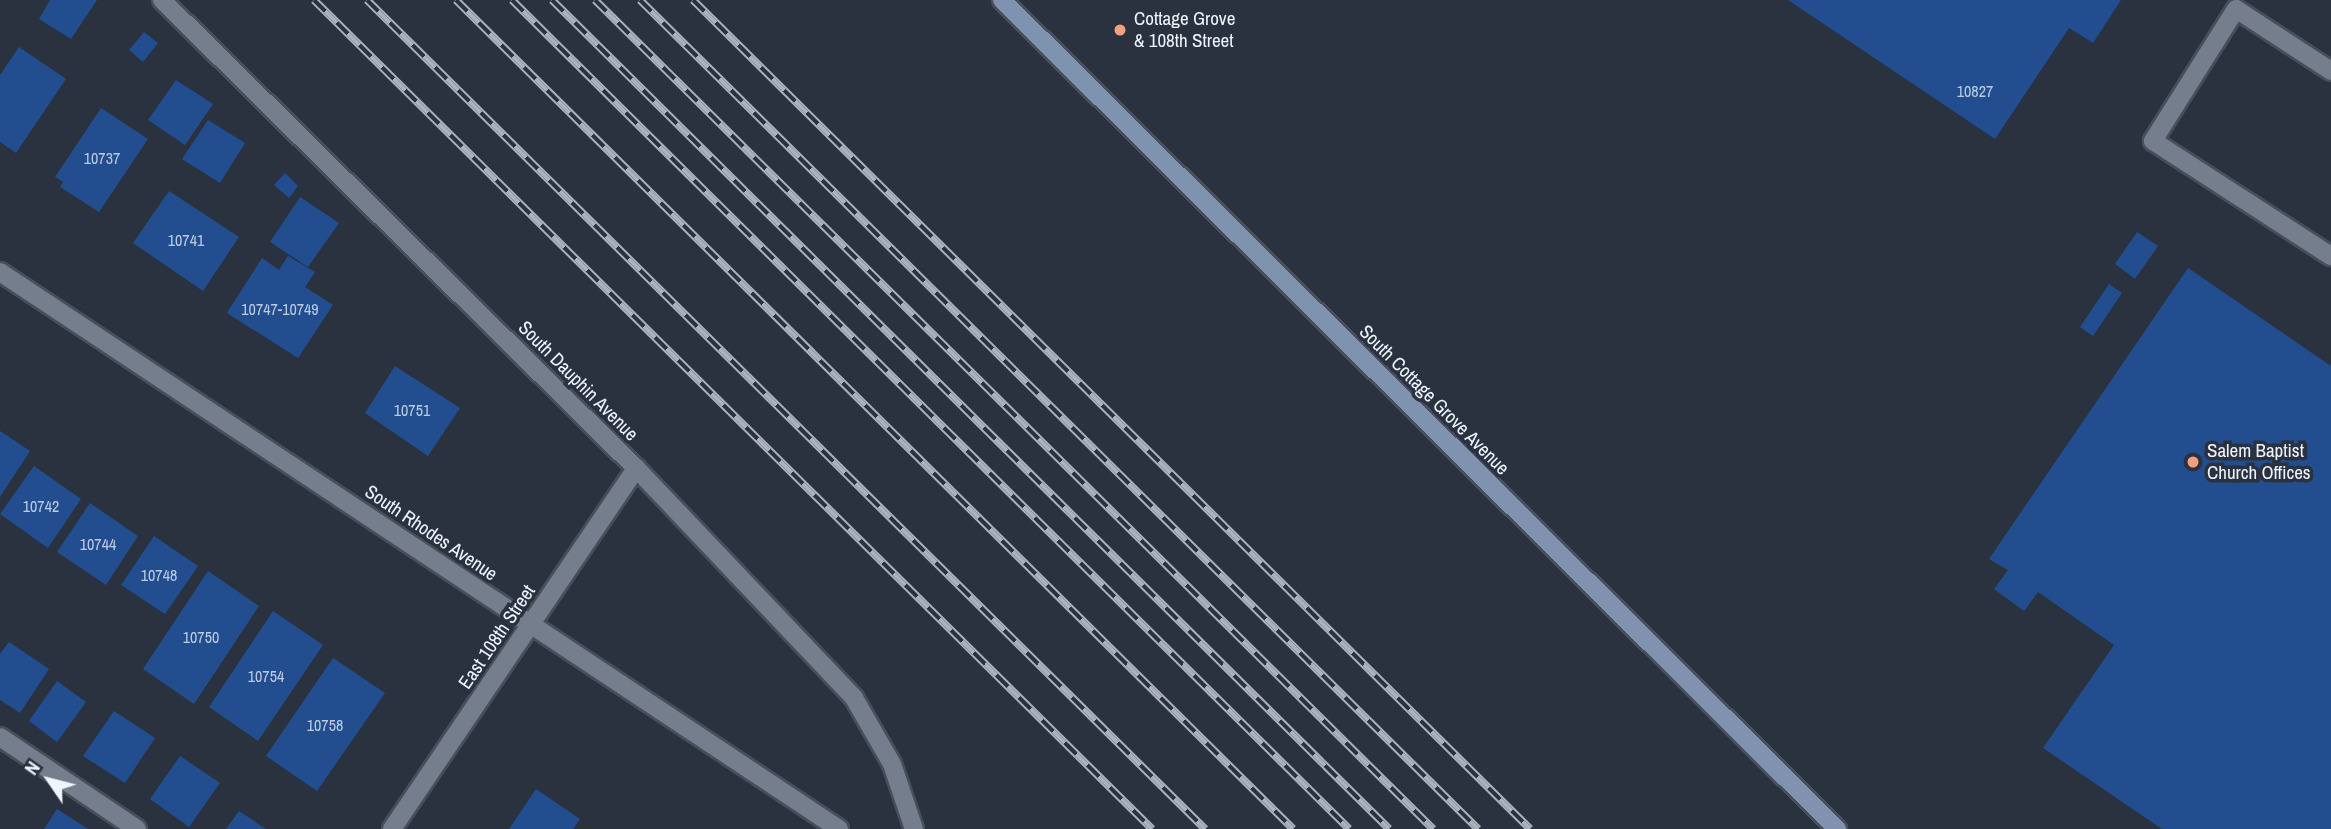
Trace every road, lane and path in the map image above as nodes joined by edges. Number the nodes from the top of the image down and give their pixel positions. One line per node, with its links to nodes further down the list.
1 (162, 0): 6 (street, South Dauphin Avenue)
2 (1002, 0): 13 (street, South Cottage Grove Avenue)
3 (2331, 71): 4 (street)
4 (2331, 256)
5 (0, 272): 7 (street, South Rhodes Avenue)
6 (636, 468): 7 (street, East 108th Street); 12 (street, South Dauphin Avenue)
7 (531, 624): 10 (street, East 108th Street); 11 (street, South Rhodes Avenue)
8 (0, 737): 9 (street)
9 (137, 829)
10 (392, 829)
11 (839, 829)
12 (914, 829)
13 (1837, 829)

